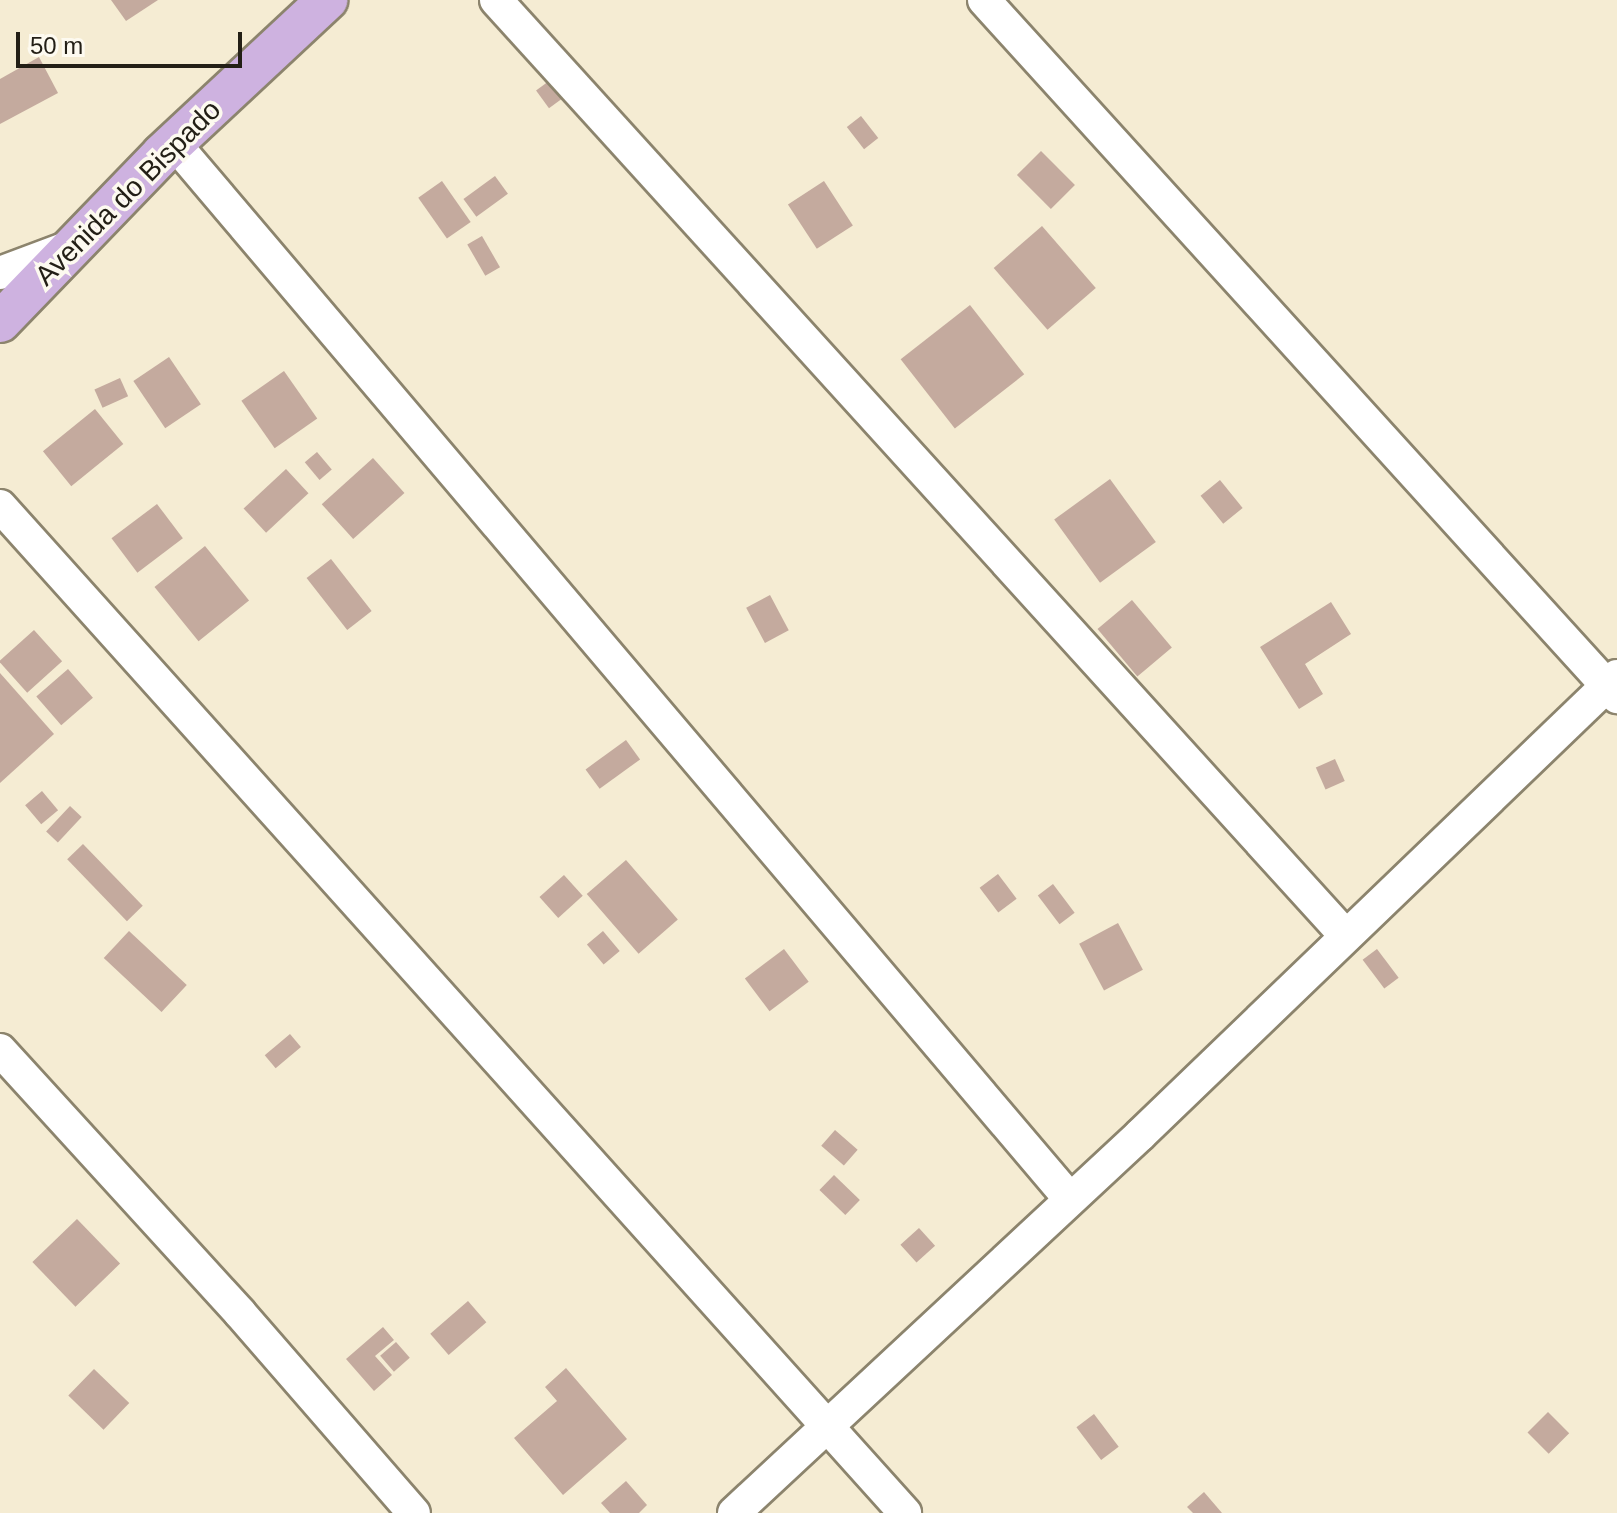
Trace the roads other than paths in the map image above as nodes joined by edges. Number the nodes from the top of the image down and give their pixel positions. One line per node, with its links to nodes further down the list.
1 (327, 0): 4 (main road, Avenida do Bispado)
2 (496, 0): 10 (street)
3 (984, 0): 9 (street)
4 (174, 143): 5 (main road, Avenida do Bispado); 12 (street)
5 (75, 244): 6 (street); 7 (main road, Avenida do Bispado)
6 (0, 273)
7 (0, 322)
8 (0, 506): 13 (street)
9 (1614, 687): 10 (street)
10 (1346, 936): 12 (street)
11 (0, 1050): 14 (street)
12 (1070, 1199): 13 (street)
13 (827, 1426): 15 (street); 16 (street)
14 (414, 1513)
15 (734, 1513)
16 (905, 1513)

